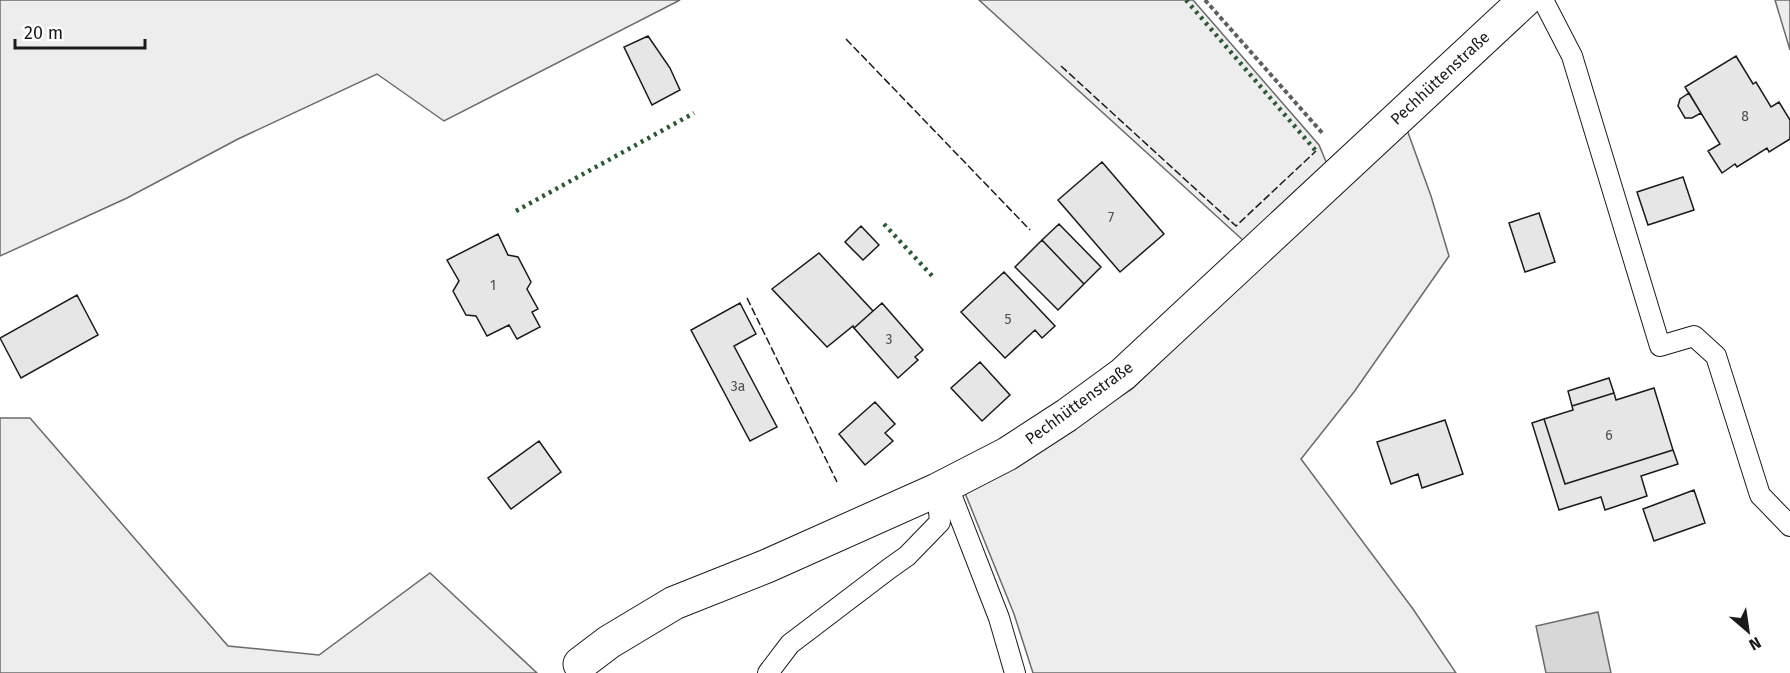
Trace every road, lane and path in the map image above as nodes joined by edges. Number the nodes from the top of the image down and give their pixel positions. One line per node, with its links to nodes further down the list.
1 (1205, 0): 4 (path)
2 (1525, 0): 4 (street, Pechhüttenstraße)
3 (1543, 0): 6 (lane)
4 (1348, 163): 5 (street, Pechhüttenstraße)
5 (942, 487): 7 (street, Pechhüttenstraße); 8 (lane); 9 (lane)
6 (1790, 526)
7 (580, 664)
8 (768, 673)
9 (1015, 673)

